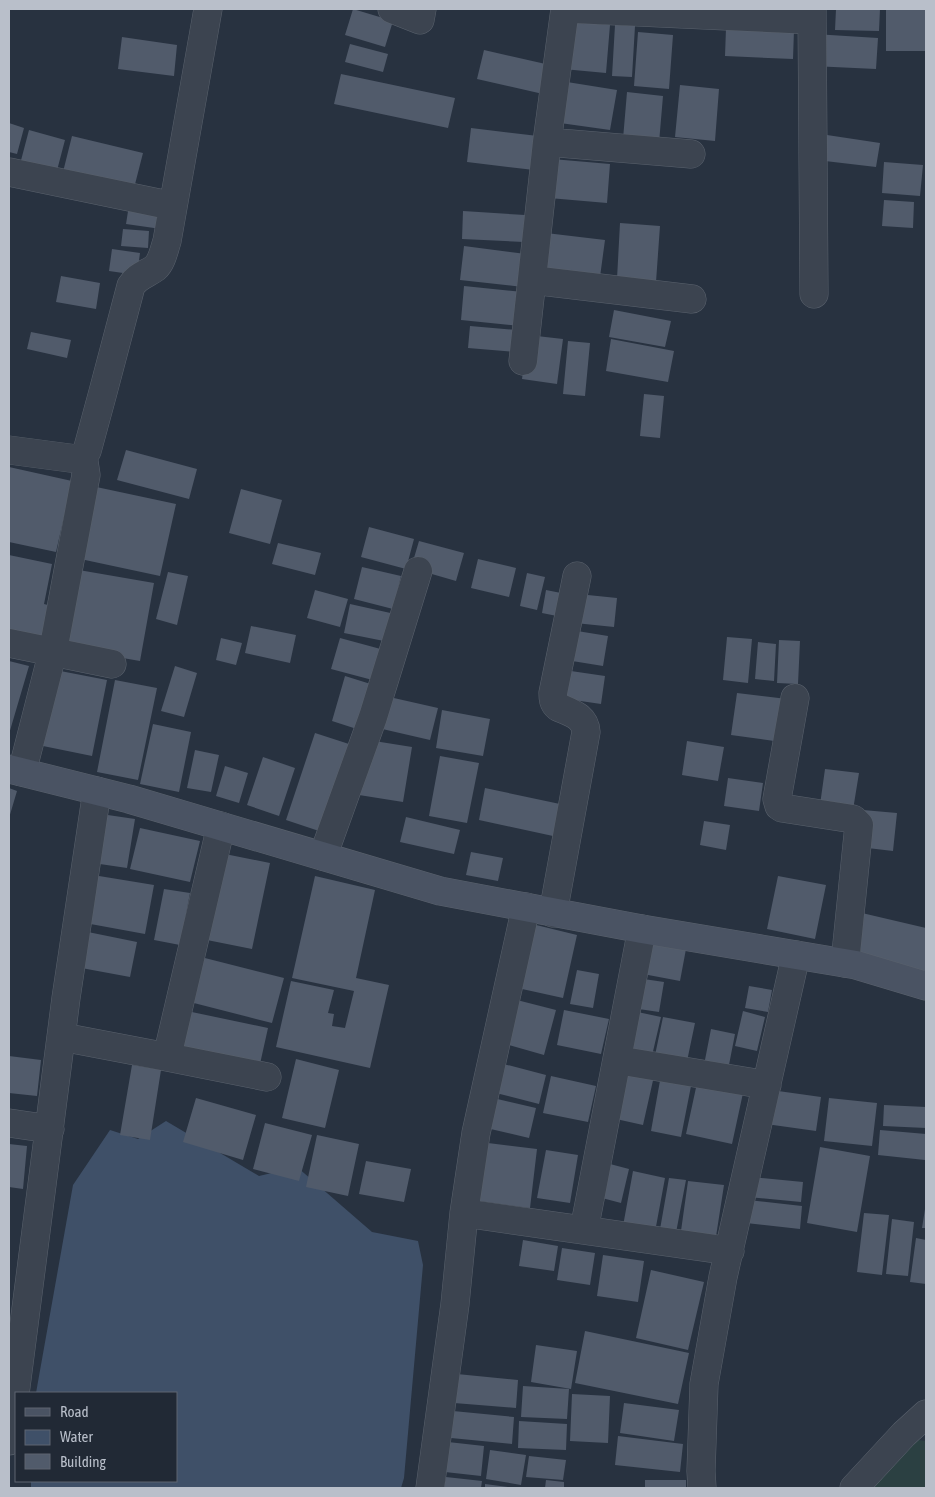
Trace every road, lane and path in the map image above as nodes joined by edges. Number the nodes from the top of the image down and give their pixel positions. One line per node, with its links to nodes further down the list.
1 (208, 9): 11 (street)
2 (392, 9): 3 (street)
3 (422, 9)
4 (565, 9): 8 (street)
5 (572, 9): 6 (street)
6 (735, 13): 7 (street)
7 (812, 14): 13 (street)
8 (546, 142): 9 (street); 12 (street)
9 (691, 154)
10 (9, 172): 11 (street)
11 (173, 206): 17 (street)
12 (532, 280): 14 (street); 15 (street)
13 (814, 294)
14 (692, 299)
15 (523, 361)
16 (9, 450): 17 (street)
17 (84, 455): 21 (street)
18 (418, 571): 27 (street)
19 (577, 576): 29 (street)
20 (9, 643): 21 (street)
21 (52, 651): 22 (street); 24 (street)
22 (112, 664)
23 (795, 698): 32 (street)
24 (15, 771): 25 (main road)
25 (97, 791): 26 (main road); 34 (street)
26 (220, 826): 27 (main road); 35 (street)
27 (323, 856): 28 (main road)
28 (526, 907): 29 (main road); 41 (street)
29 (553, 912): 30 (main road)
30 (642, 929): 31 (main road); 36 (street)
31 (796, 955): 32 (main road); 38 (street)
32 (845, 963): 33 (main road)
33 (926, 986)
34 (62, 1037): 35 (street); 40 (street)
35 (168, 1056): 37 (street)
36 (617, 1060): 38 (street); 42 (street)
37 (267, 1077)
38 (767, 1085): 43 (street)
39 (9, 1123): 40 (street)
40 (50, 1129): 44 (street)
41 (464, 1213): 42 (street); 48 (street)
42 (584, 1230): 43 (street)
43 (730, 1251): 49 (street)
44 (15, 1392)
45 (15, 1395): 47 (street)
46 (926, 1414): 50 (street)
47 (9, 1441)
48 (430, 1488)
49 (702, 1488)
50 (854, 1488)

